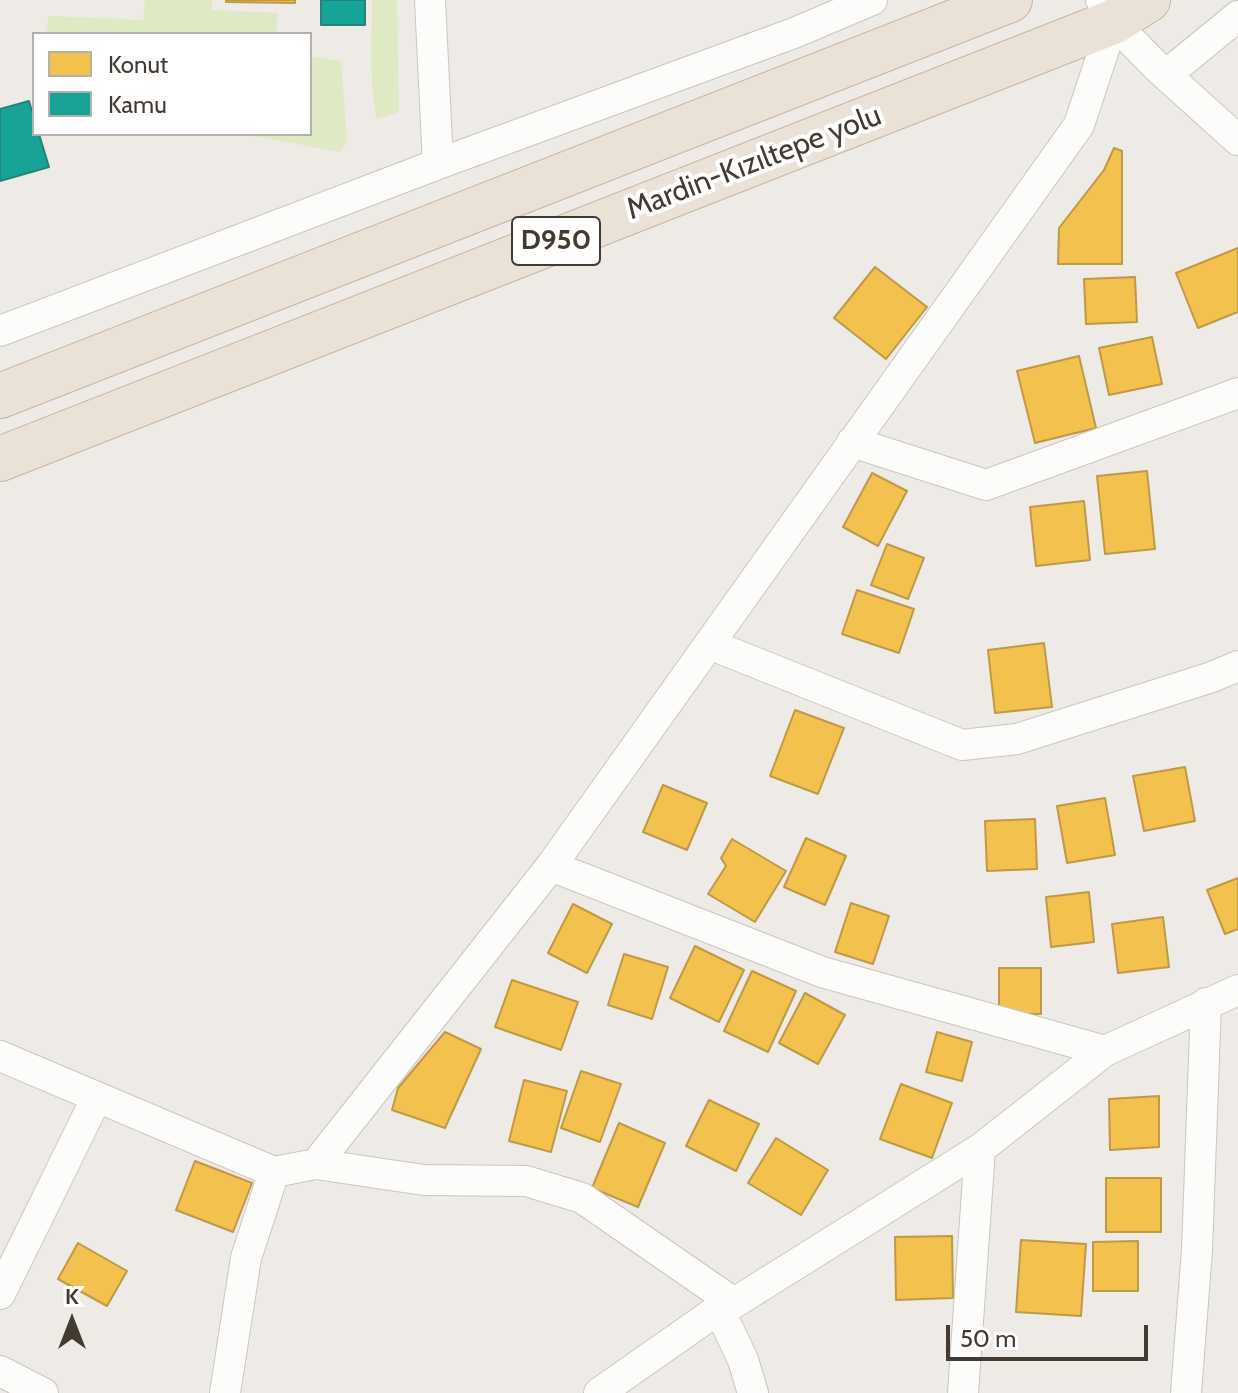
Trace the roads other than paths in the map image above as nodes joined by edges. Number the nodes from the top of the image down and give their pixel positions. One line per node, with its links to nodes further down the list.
1 (430, 0): 8 (street)
2 (872, 0): 8 (street)
3 (1010, 0): 11 (highway, Mardin-Kızıltepe yolu / D950)
4 (1121, 7): 6 (street); 12 (street); 13 (highway, Mardin-Kızıltepe yolu / D950)
5 (1238, 16): 6 (street)
6 (1166, 75): 7 (street)
7 (1238, 140)
8 (438, 164): 9 (street)
9 (0, 331)
10 (1238, 393): 12 (street)
11 (0, 396)
12 (852, 442): 14 (street)
13 (0, 459)
14 (709, 644): 15 (street); 16 (street)
15 (1238, 666)
16 (551, 866): 19 (street); 23 (street)
17 (1238, 990): 18 (street)
18 (1206, 1003): 19 (street); 33 (street)
19 (1105, 1051): 22 (street)
20 (0, 1056): 21 (street)
21 (97, 1097): 24 (street); 25 (street)
22 (980, 1149): 26 (street); 32 (street)
23 (316, 1164): 24 (street); 26 (street)
24 (274, 1172): 29 (street)
25 (0, 1294)
26 (727, 1306): 30 (street); 31 (street)
27 (0, 1371): 28 (street)
28 (43, 1393)
29 (225, 1393)
30 (599, 1393)
31 (753, 1393)
32 (963, 1393)
33 (1186, 1393)

